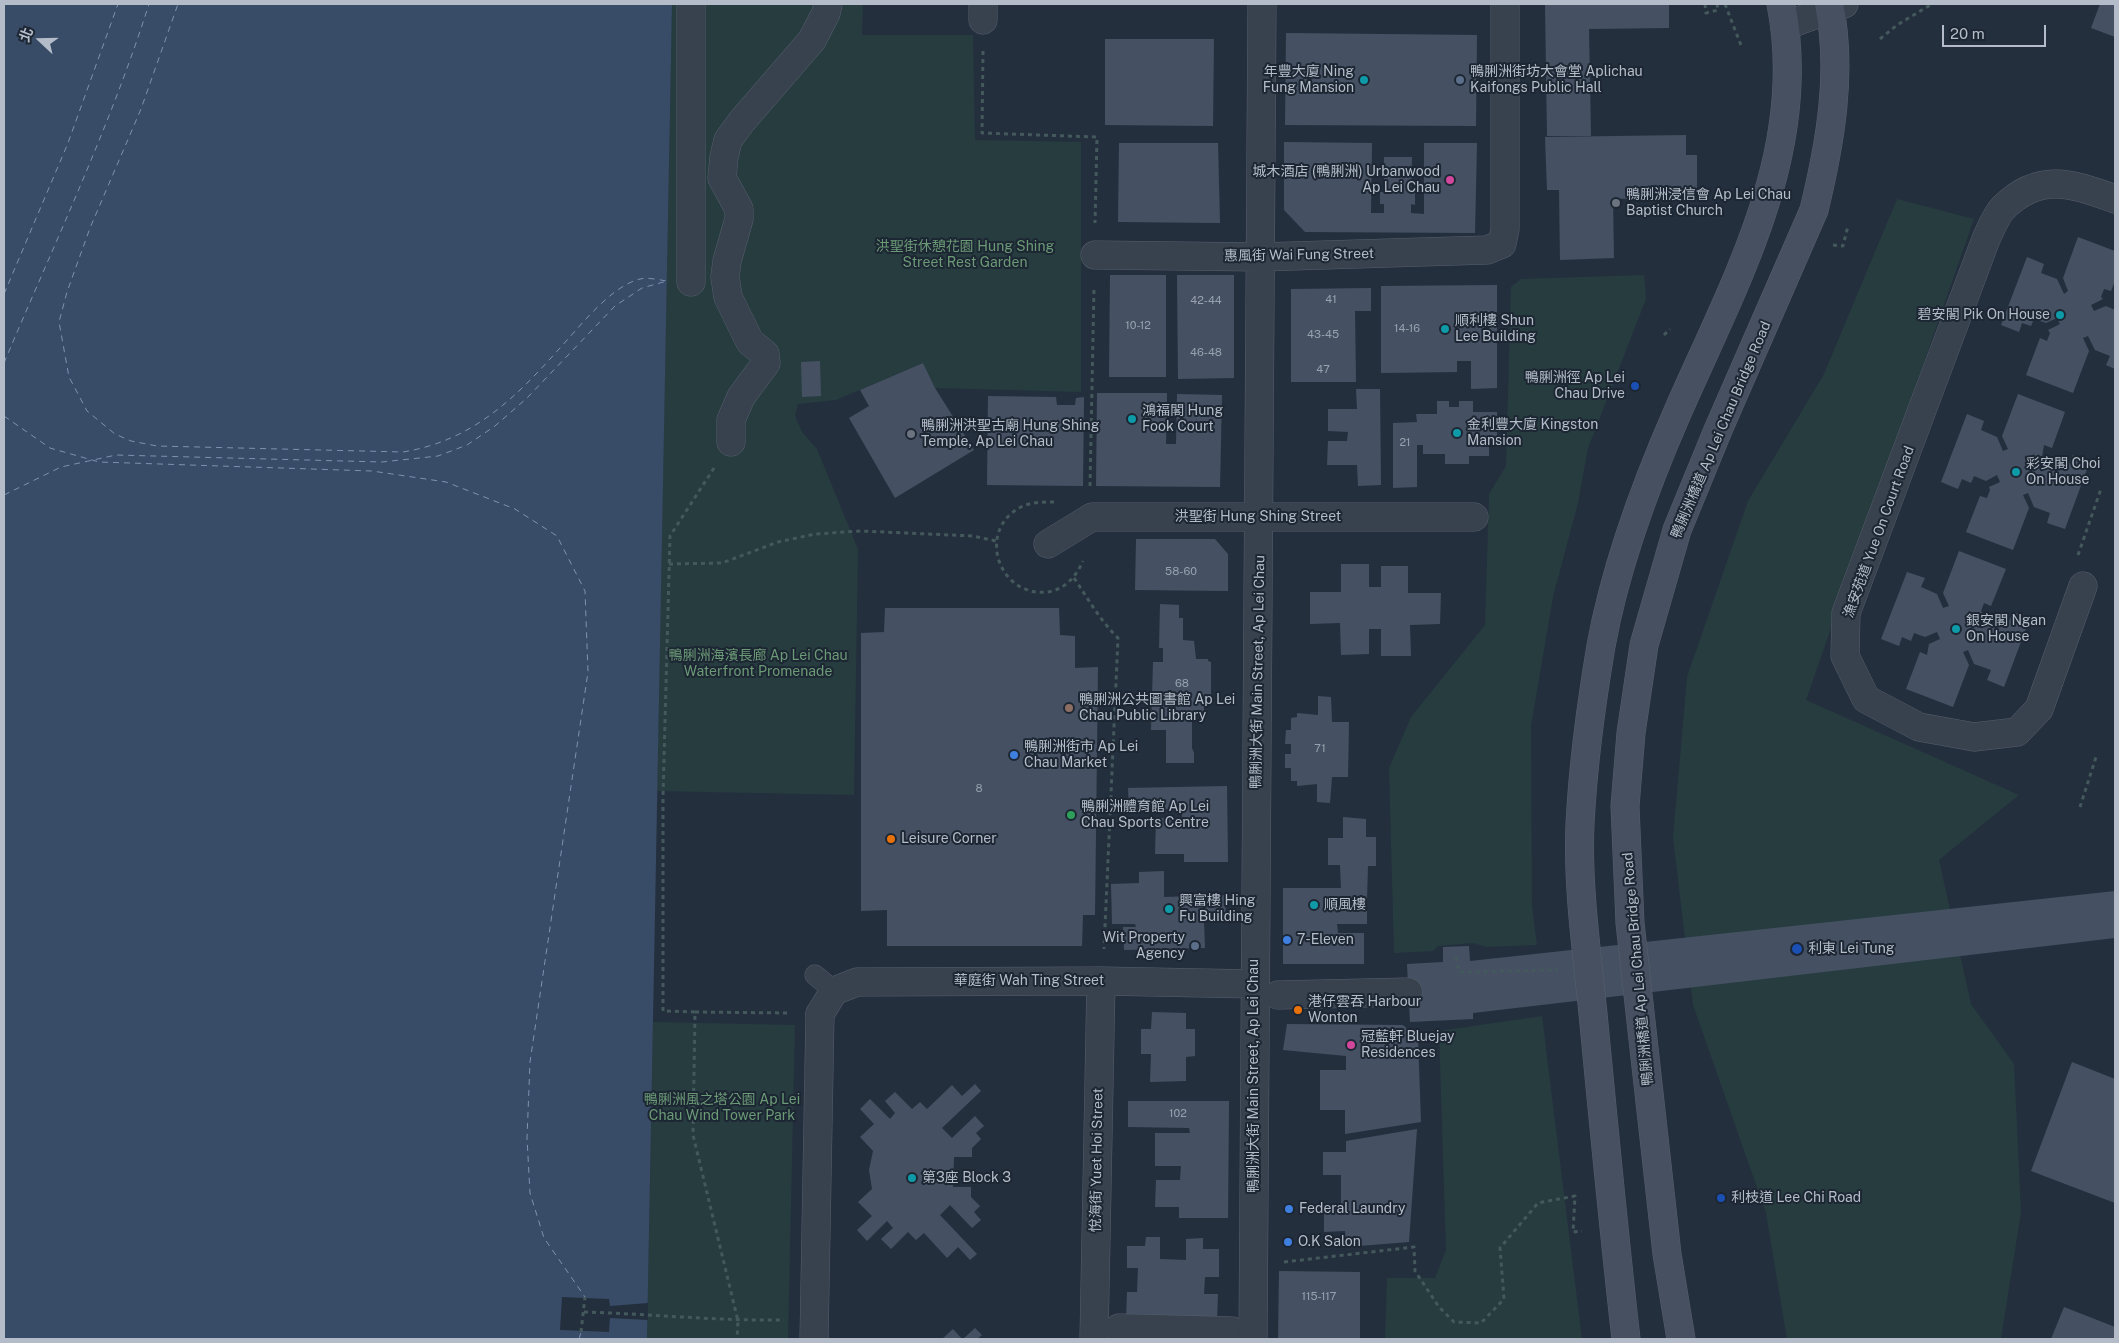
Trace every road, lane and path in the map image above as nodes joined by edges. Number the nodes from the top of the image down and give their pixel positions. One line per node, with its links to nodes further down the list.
1 (692, 4): 14 (street)
2 (828, 4): 15 (street)
3 (1262, 4): 22 (street, 鴨脷洲大街 Main Street, Ap Lei Chau)
4 (1506, 4): 22 (street, 惠風街 Wai Fung Street)
5 (1705, 4): 6 (path)
6 (1717, 4)
7 (1725, 4): 13 (path)
8 (1932, 4): 12 (path)
9 (1834, 6): 11 (street); 61 (main road, 鴨脷洲橋道 Ap Lei Chau Bridge Road)
10 (983, 12): 21 (path)
11 (1783, 15): 60 (main road)
12 (1880, 39)
13 (1742, 48)
14 (691, 114): 15 (street); 18 (street)
15 (728, 140): 20 (street)
16 (2115, 199): 38 (street, 漁安苑道 Yue On Court Road)
17 (1848, 226): 19 (path)
18 (691, 238): 20 (street); 23 (street)
19 (1830, 244)
20 (732, 245): 26 (street)
21 (1095, 255): 22 (street, 惠風街 Wai Fung Street); 28 (path)
22 (1260, 257): 30 (street, 鴨脷洲大街 Main Street, Ap Lei Chau)
23 (691, 282)
24 (1670, 329): 25 (path)
25 (1664, 335)
26 (731, 442): 36 (path)
27 (2101, 489): 35 (path)
28 (1090, 490)
29 (1062, 501): 32 (path)
30 (1260, 517): 31 (street, 洪聖街 Hung Shing Street); 33 (street, 洪聖街 Hung Shing Street); 45 (street, 鴨脷洲大街 Main Street, Ap Lei Chau)
31 (1474, 517)
32 (996, 541): 36 (path); 37 (path)
33 (1048, 544)
34 (1086, 556): 37 (path)
35 (2076, 560)
36 (669, 564): 47 (path)
37 (1074, 578): 41 (path)
38 (2083, 586)
39 (2097, 754): 40 (path)
40 (2080, 807)
41 (1103, 952)
42 (1456, 957): 43 (path)
43 (1559, 970)
44 (1101, 980): 45 (street, 華庭街 Wah Ting Street); 48 (street, 華庭街 Wah Ting Street); 59 (street, 悅海街 Yuet Hoi Street)
45 (1266, 990): 46 (street, 華庭街 Wah Ting Street); 57 (street, 鴨脷洲大街 Main Street, Ap Lei Chau)
46 (1408, 992)
47 (696, 1012): 48 (path); 53 (path)
48 (820, 1014): 55 (street)
49 (1587, 1231): 50 (path)
50 (1276, 1263)
51 (585, 1298): 52 (path)
52 (584, 1312): 53 (path); 56 (path)
53 (738, 1320): 55 (path); 58 (path)
54 (1119, 1328): 57 (street)
55 (814, 1330)
56 (581, 1332)
57 (1242, 1335)
58 (736, 1339)
59 (1094, 1339)
60 (1626, 1339)
61 (1681, 1339)

